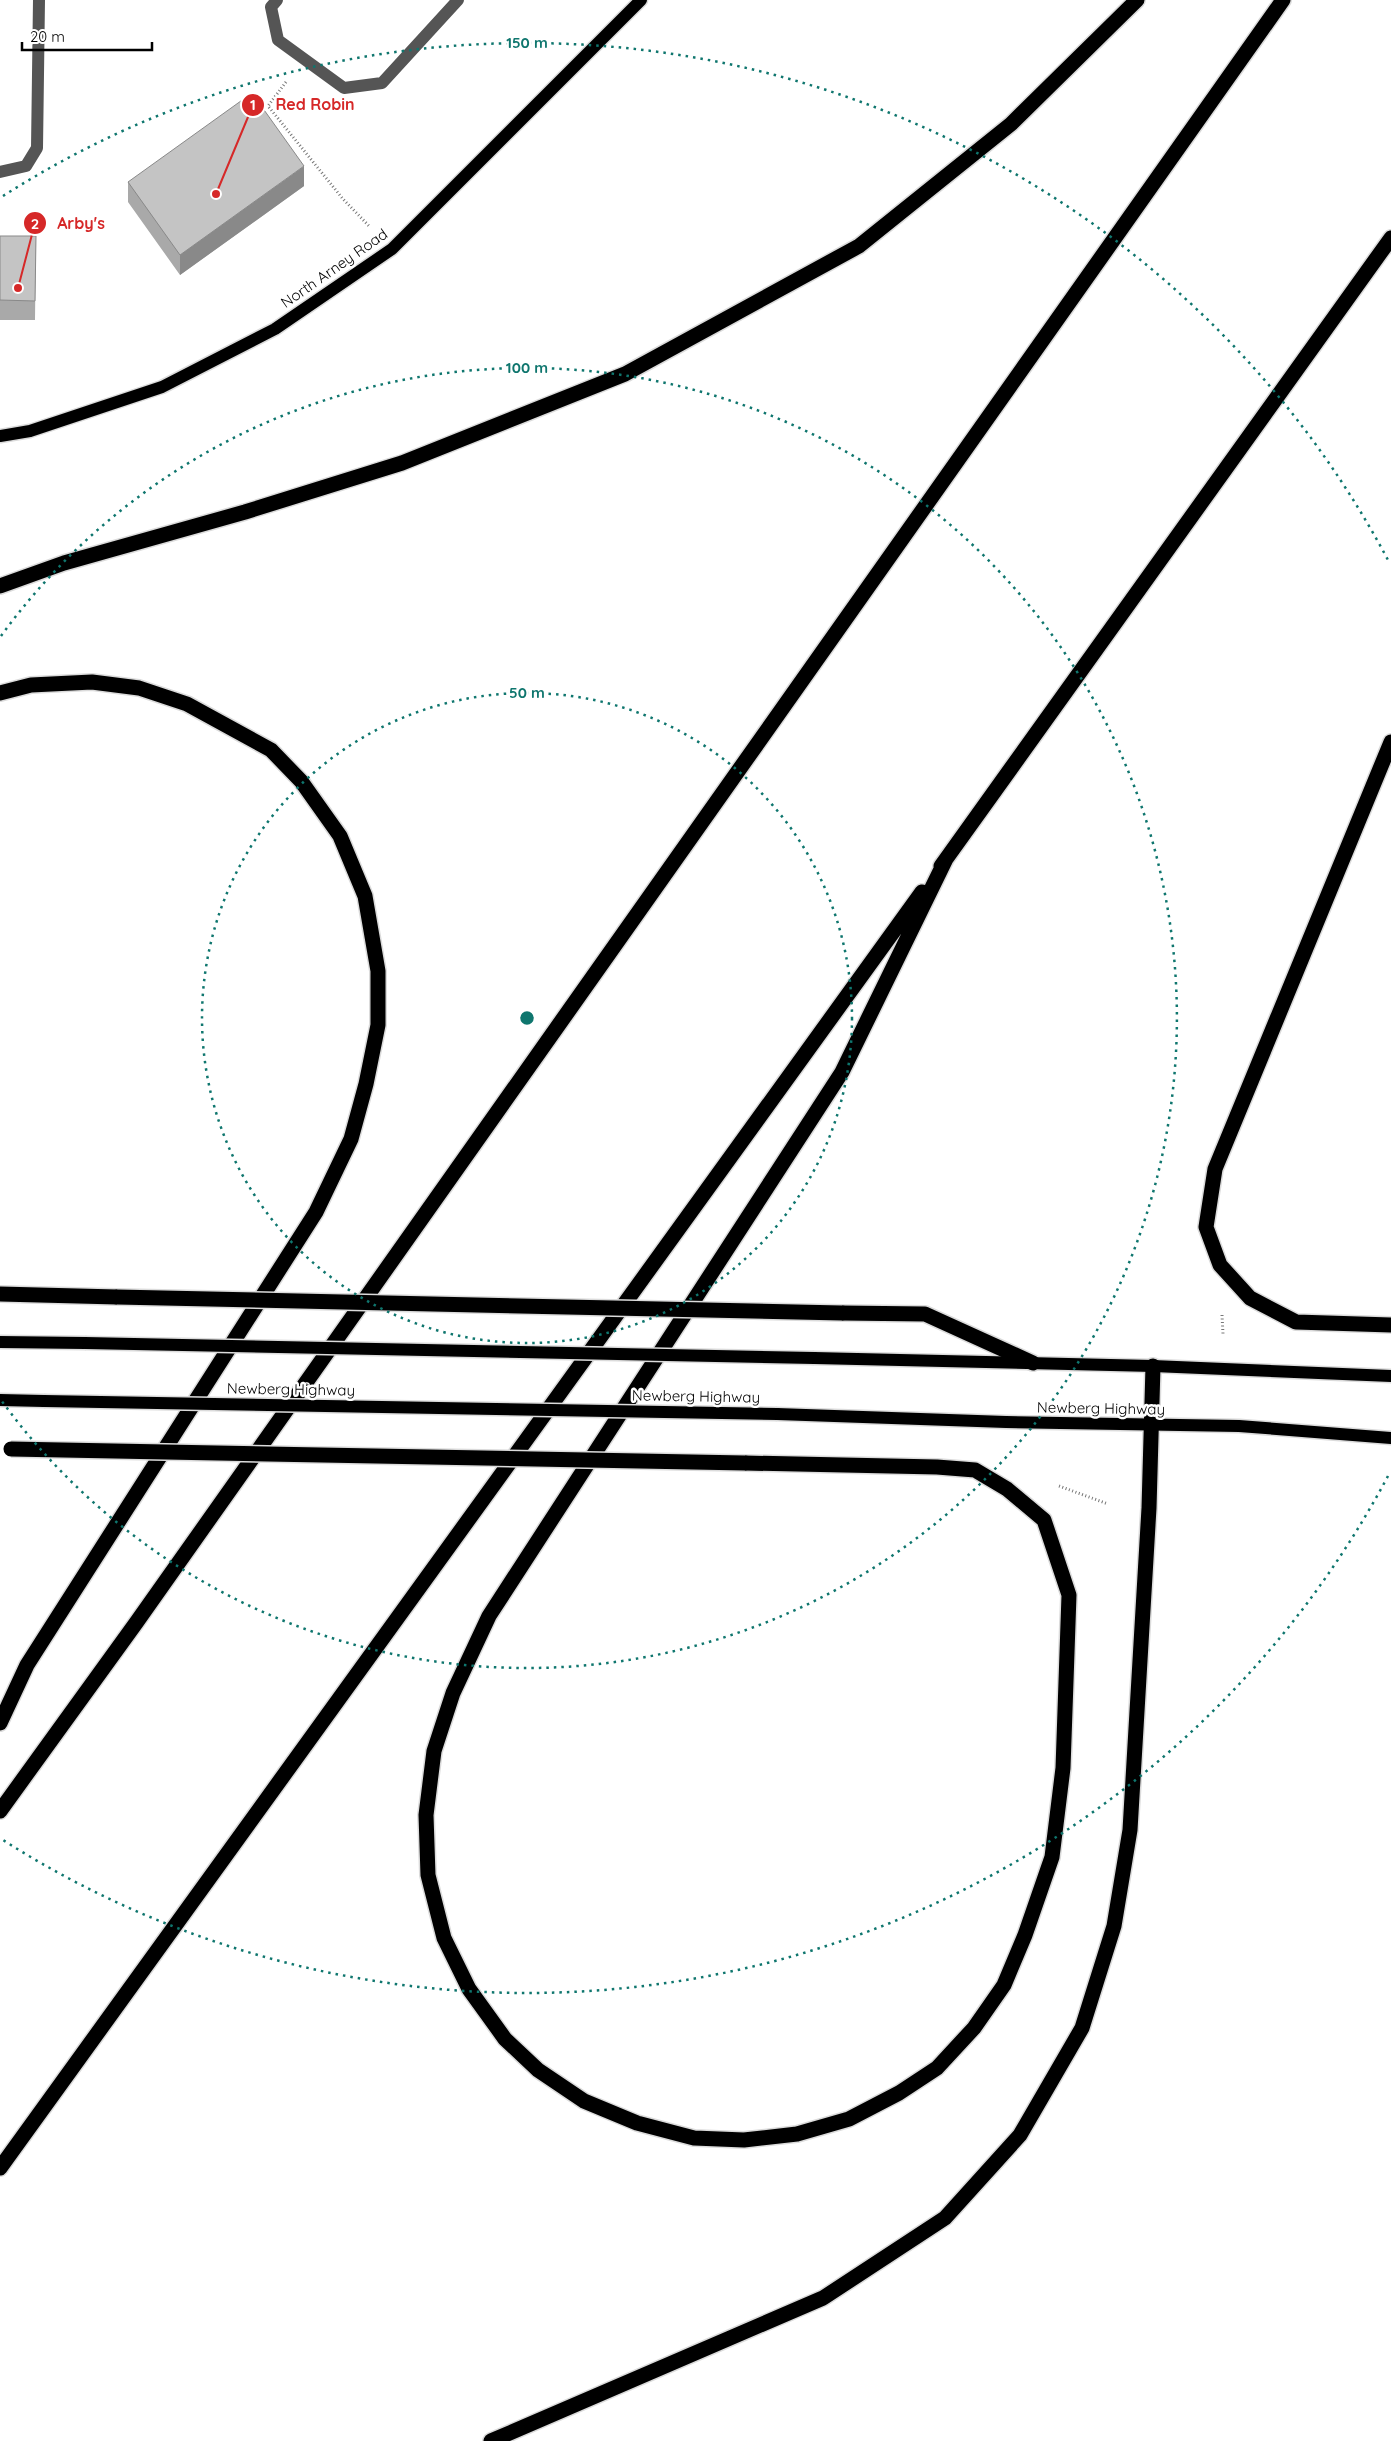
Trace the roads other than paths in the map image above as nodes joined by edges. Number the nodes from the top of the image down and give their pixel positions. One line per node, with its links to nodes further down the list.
1 (39, 0): 7 (lane)
2 (458, 0): 6 (lane)
3 (641, 0): 9 (main road, North Arney Road)
4 (1137, 0): 10 (highway)
5 (1283, 0): 25 (highway)
6 (272, 2)
7 (0, 172)
8 (1391, 238): 13 (highway)
9 (0, 436)
10 (0, 586)
11 (0, 693): 24 (highway)
12 (1391, 742): 15 (highway)
13 (946, 859): 23 (highway, bridge); 26 (highway)
14 (0, 1294): 17 (highway, bridge)
15 (1391, 1325)
16 (0, 1342): 17 (main road, bridge)
17 (1033, 1363): 18 (main road)
18 (1153, 1366): 19 (main road); 21 (highway)
19 (1391, 1376)
20 (0, 1400): 21 (main road, Newberg Highway, bridge)
21 (1152, 1426): 22 (main road, Newberg Highway); 27 (highway)
22 (1391, 1438)
23 (5, 1449)
24 (0, 1723)
25 (0, 1811)
26 (0, 2168)
27 (491, 2441)

